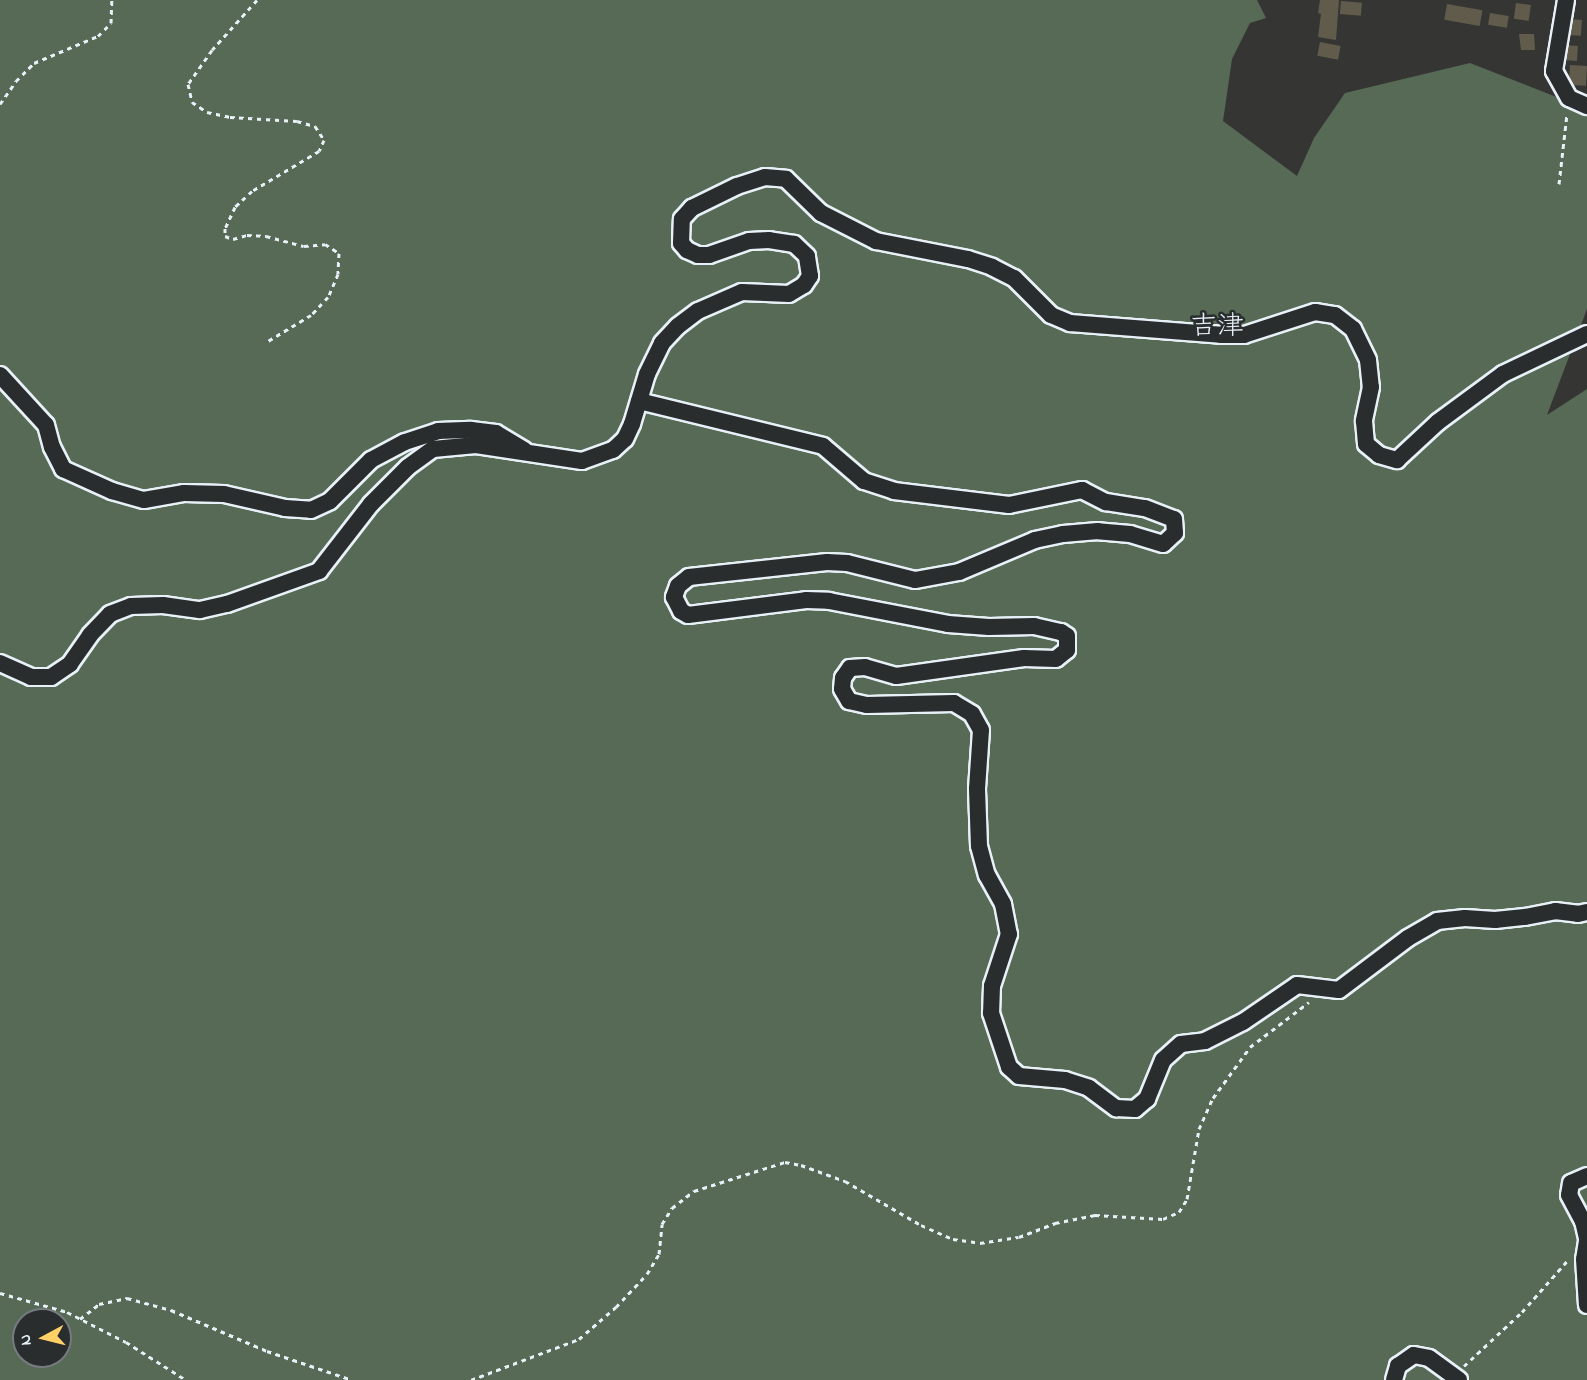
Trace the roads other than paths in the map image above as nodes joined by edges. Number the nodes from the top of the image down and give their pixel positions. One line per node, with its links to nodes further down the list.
1 (1566, 0): 2 (street)
2 (1587, 106)
3 (1587, 334): 5 (street)
4 (0, 375): 6 (street)
5 (639, 401): 6 (street); 8 (street)
6 (533, 454): 7 (street)
7 (0, 663)
8 (1587, 912)
9 (1587, 1176): 10 (street)
10 (1587, 1240): 11 (street)
11 (1587, 1305)
12 (1456, 1378): 13 (street)
13 (1394, 1380)

